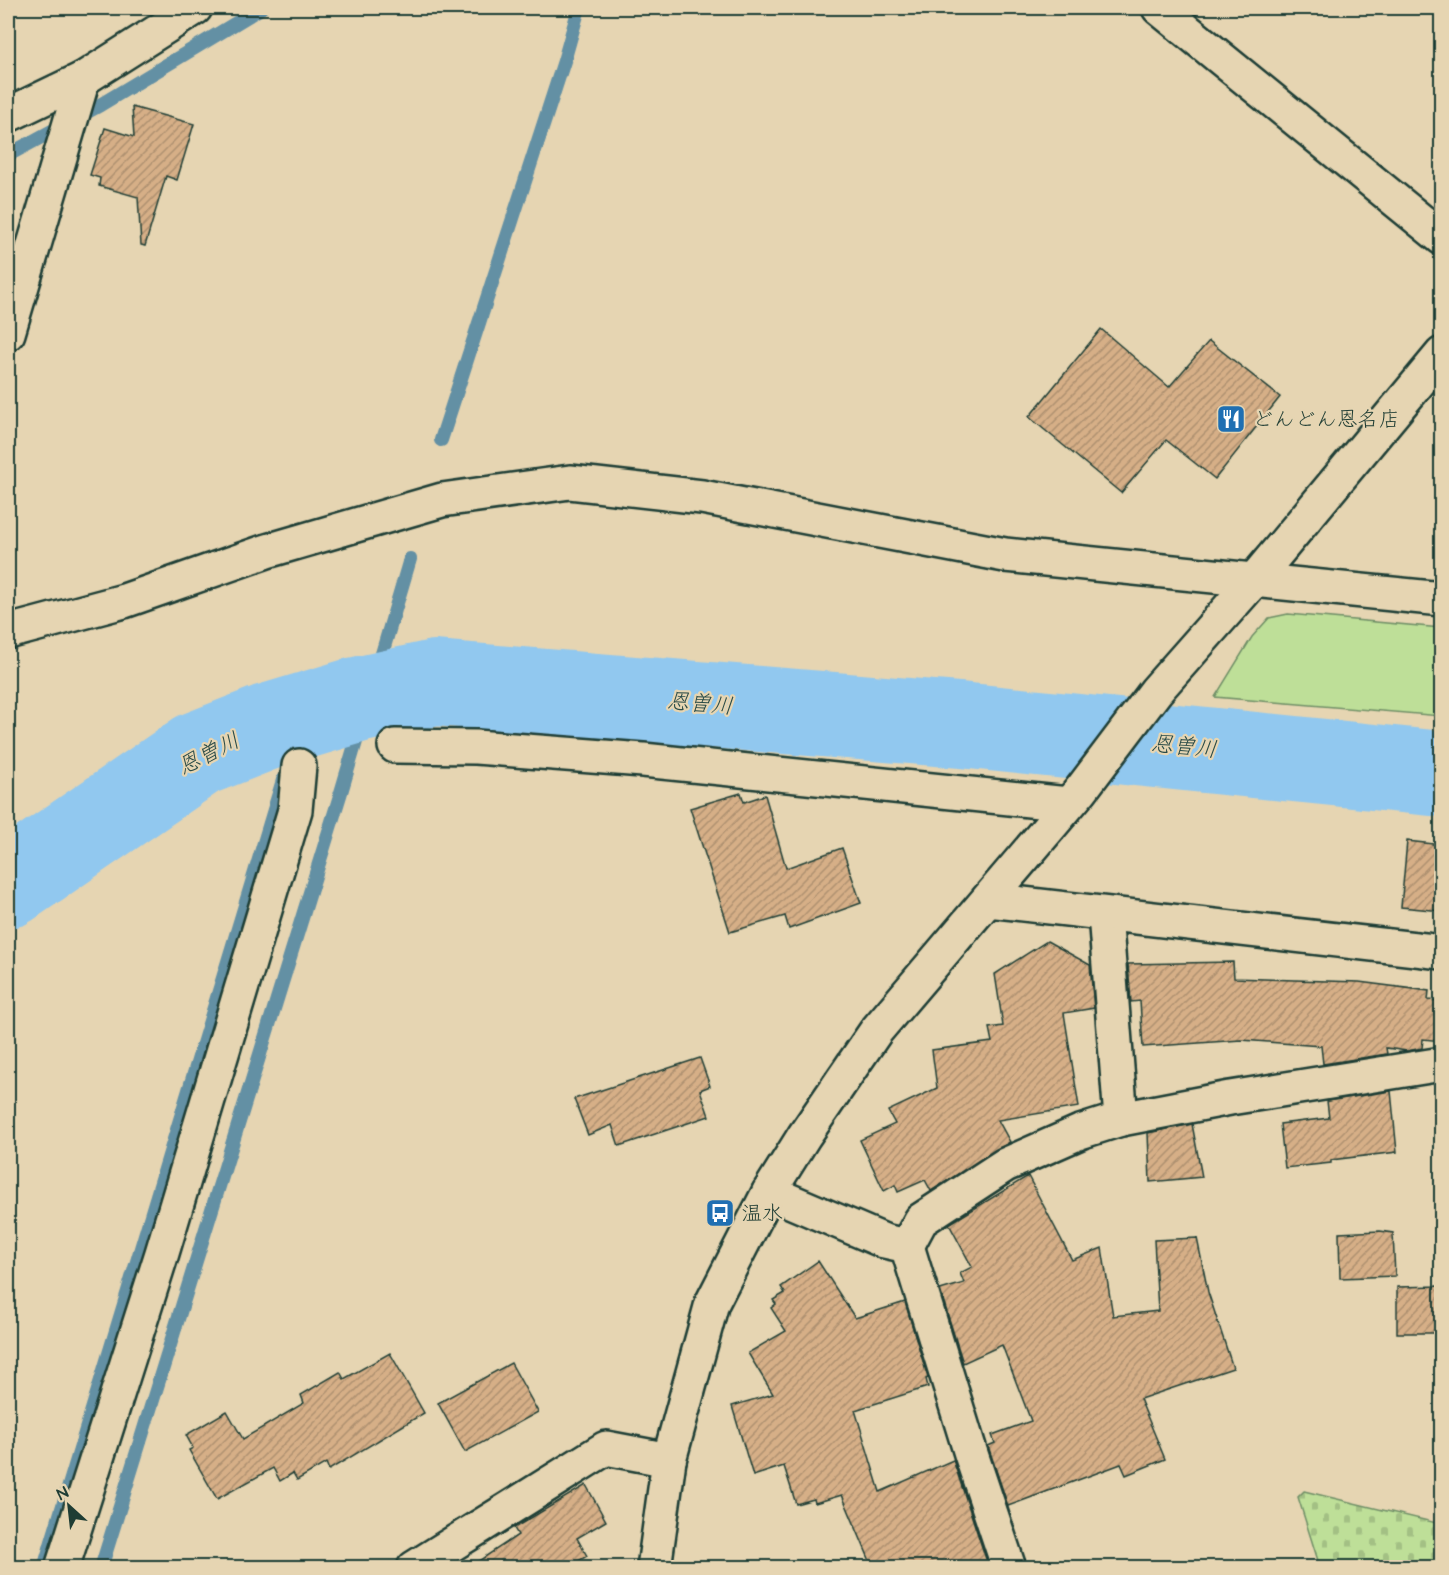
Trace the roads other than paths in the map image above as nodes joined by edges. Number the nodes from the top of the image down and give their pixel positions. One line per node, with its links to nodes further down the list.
1 (195, 8): 3 (street)
2 (1159, 8): 5 (street)
3 (83, 79): 4 (street); 6 (street)
4 (8, 115)
5 (1442, 238)
6 (8, 333)
7 (1442, 354): 8 (street)
8 (1255, 579): 9 (street); 10 (street); 13 (street)
9 (1442, 599)
10 (8, 632)
11 (395, 746): 13 (street)
12 (299, 766): 22 (street)
13 (1074, 797): 14 (street)
14 (988, 900): 15 (street); 19 (street)
15 (1105, 914): 16 (street); 18 (street)
16 (1442, 952)
17 (1442, 1064): 18 (street)
18 (1121, 1119): 20 (street)
19 (769, 1192): 20 (street); 21 (street)
20 (907, 1246): 25 (street)
21 (669, 1460): 23 (street); 24 (street)
22 (62, 1568)
23 (414, 1568)
24 (654, 1568)
25 (1010, 1568)

